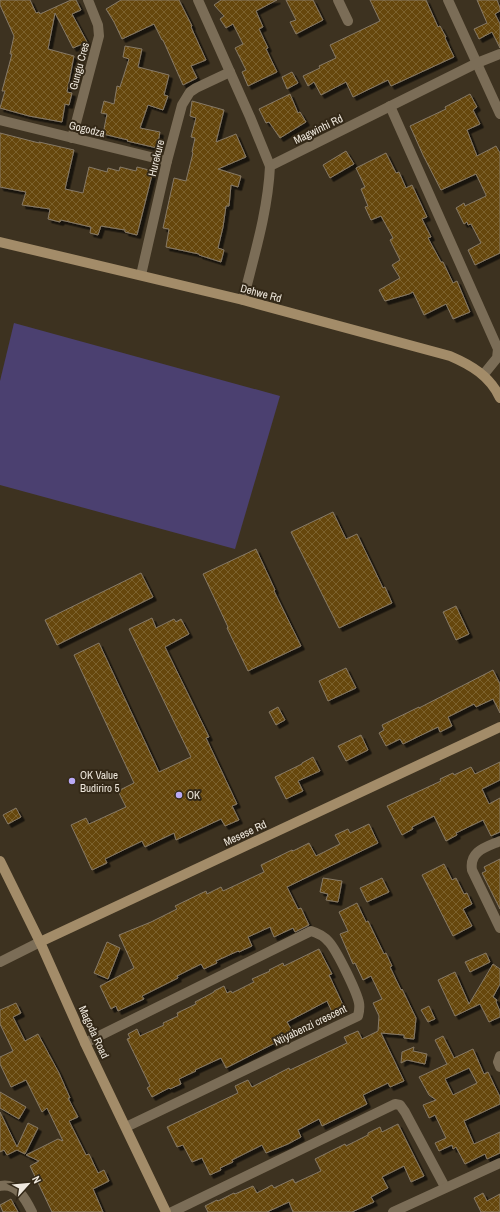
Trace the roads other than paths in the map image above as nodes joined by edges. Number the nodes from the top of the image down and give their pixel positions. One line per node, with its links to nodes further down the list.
1 (88, 0): 12 (street, Gungu Cres)
2 (198, 0): 8 (street)
3 (338, 0): 5 (street)
4 (448, 0): 7 (street)
5 (348, 21)
6 (500, 54): 7 (street, Magwinhi Rd)
7 (477, 63): 9 (street, Magwinhi Rd); 10 (street)
8 (230, 72): 13 (street, Hurekure); 14 (street)
9 (390, 106): 14 (street, Magwinhi Rd); 18 (street)
10 (500, 114)
11 (0, 120): 12 (street, Gogodza)
12 (72, 138): 13 (street, Gogodza)
13 (167, 161): 16 (street, Hurekure)
14 (270, 166): 17 (street)
15 (0, 242): 16 (street, Dehwe Rd)
16 (141, 276): 17 (street, Dehwe Rd)
17 (242, 300): 18 (street, Dehwe Rd)
18 (484, 374): 19 (street, Dehwe Rd)
19 (500, 398)
20 (500, 726): 24 (street, Mesese Rd)
21 (500, 841): 23 (street)
22 (0, 861): 24 (street, Magoda Road)
23 (500, 928)
24 (40, 942): 25 (street, Mesese Rd); 26 (street, Magoda Road)
25 (0, 962)
26 (85, 1042): 29 (street, Magoda Road); 29 (street, Ntiyabenzi crescent)
27 (500, 1056): 28 (street)
28 (500, 1067)
29 (126, 1127): 34 (street, Magoda Road)
30 (500, 1163): 32 (street)
31 (0, 1186): 33 (street)
32 (445, 1187): 35 (street); 36 (street)
33 (32, 1212)
34 (166, 1212)
35 (172, 1212)
36 (393, 1212)

